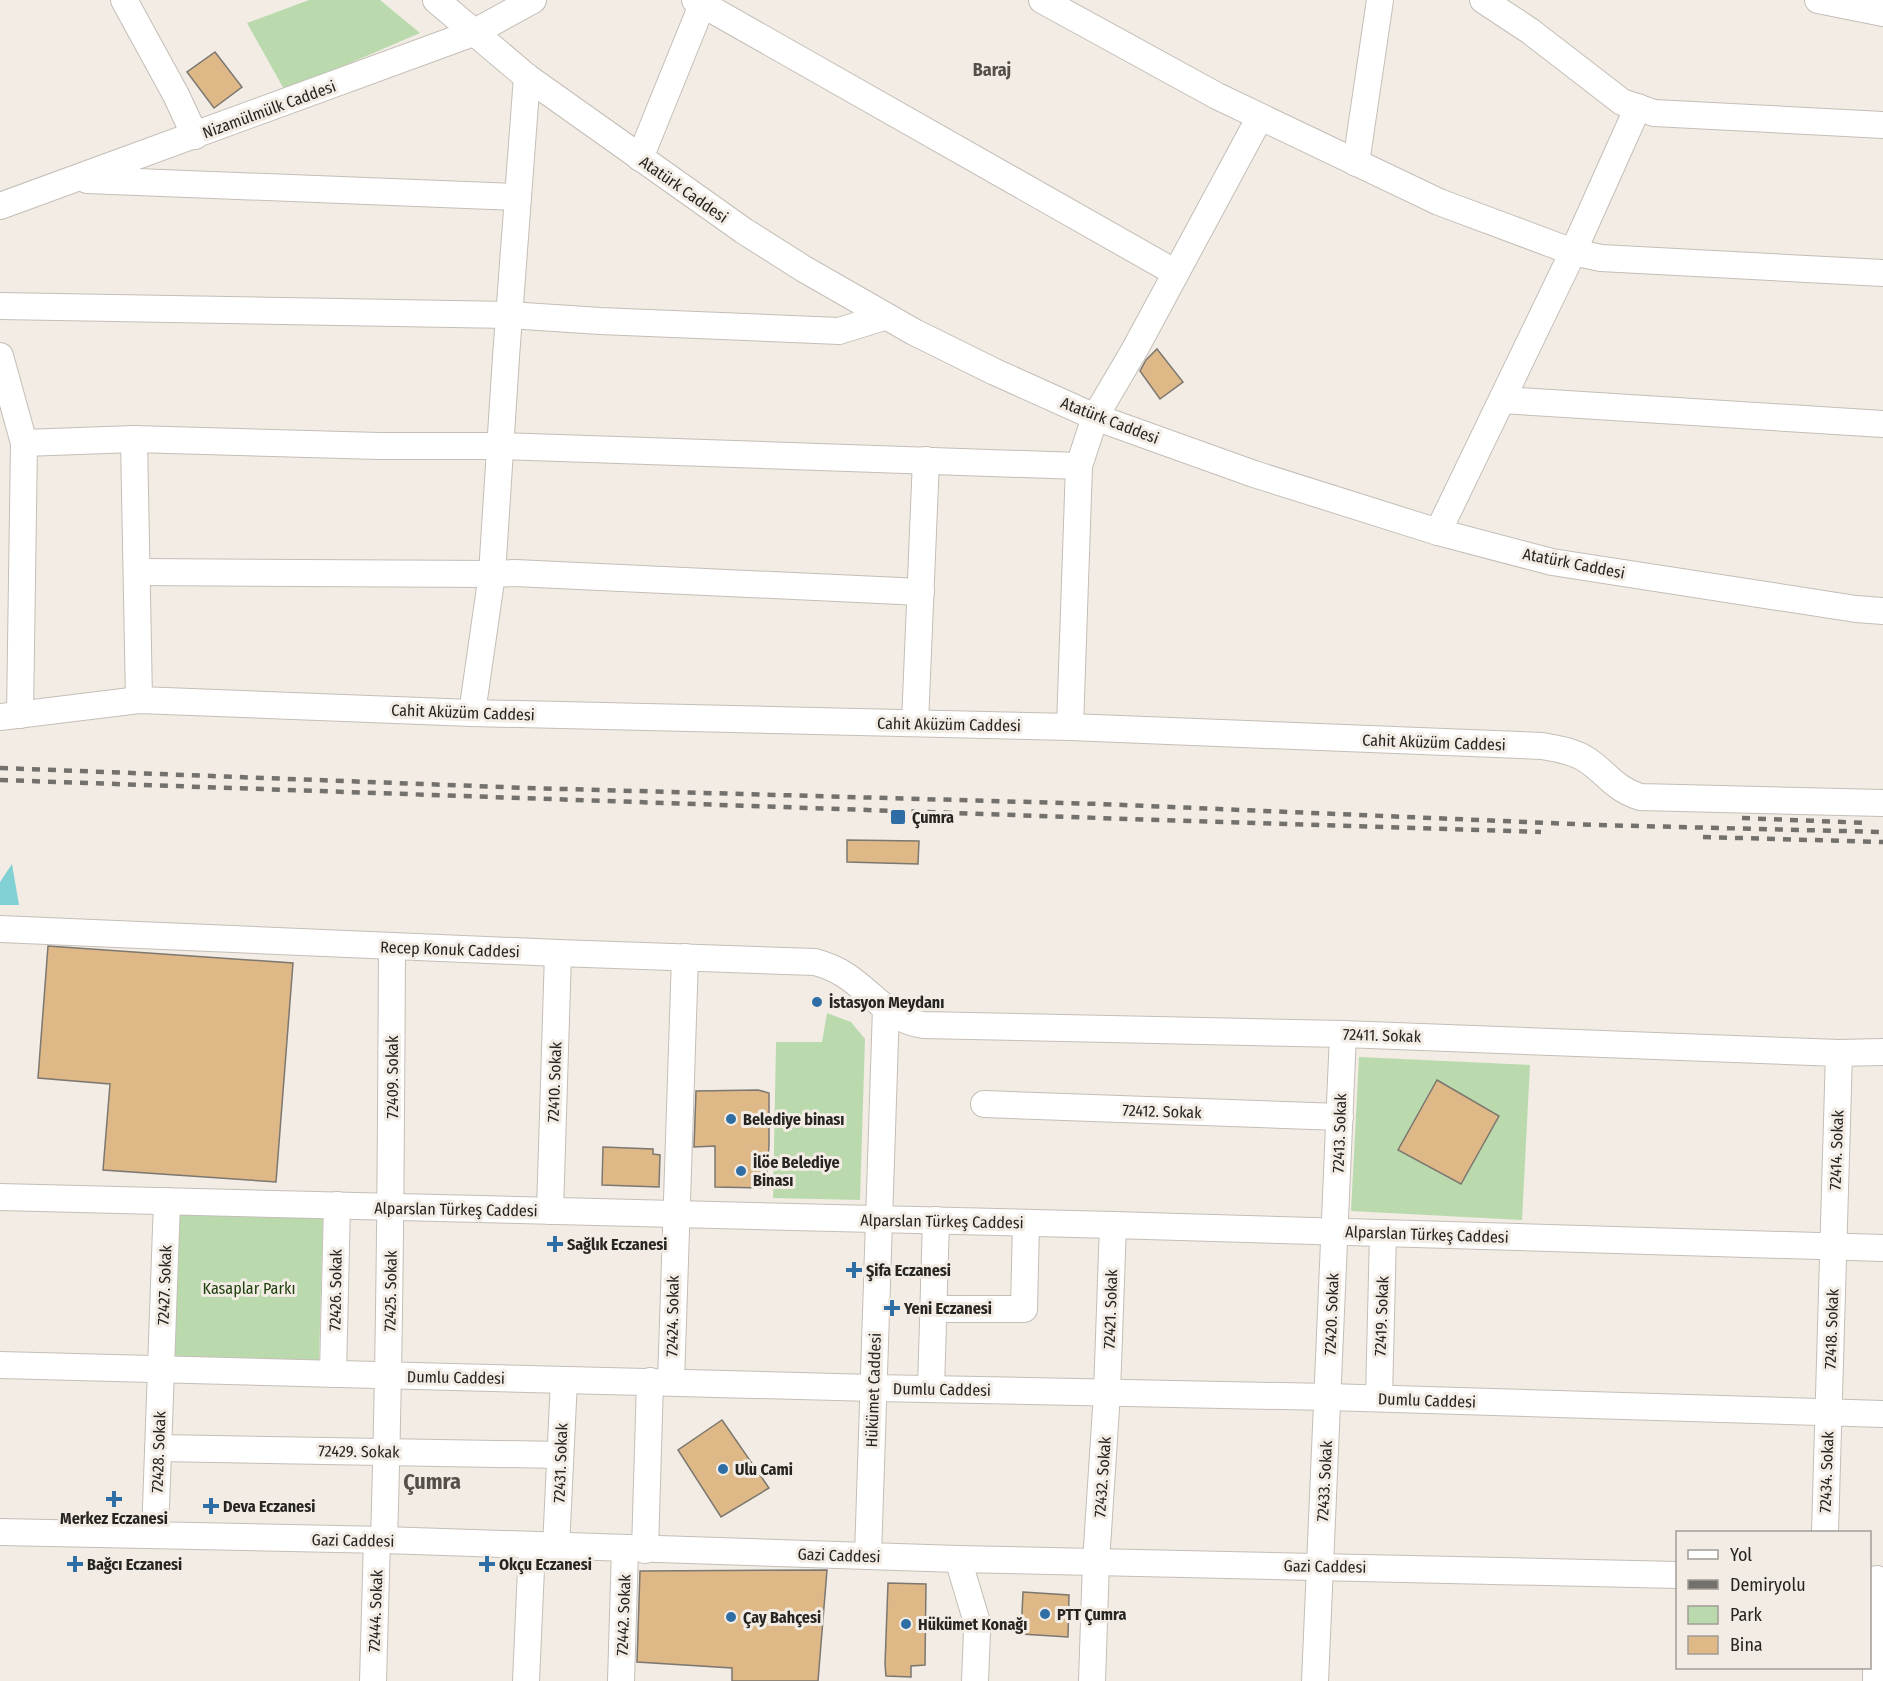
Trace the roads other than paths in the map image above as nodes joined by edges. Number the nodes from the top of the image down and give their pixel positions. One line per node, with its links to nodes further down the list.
1 (124, 0): 15 (street)
2 (436, 0): 10 (street, Atatürk Caddesi)
3 (533, 0): 10 (street, Nizamülmülk Caddesi)
4 (1042, 0): 13 (street)
5 (1380, 0): 17 (street)
6 (1483, 0): 12 (street)
7 (1818, 0): 9 (street)
8 (700, 1): 16 (street); 22 (street)
9 (1883, 13)
10 (473, 33): 11 (street, Atatürk Caddesi); 15 (street, Nizamülmülk Caddesi)
11 (528, 77): 16 (street, Atatürk Caddesi); 19 (street)
12 (1638, 108): 14 (street); 21 (street)
13 (1260, 117): 17 (street); 22 (street)
14 (1883, 125)
15 (195, 136): 18 (street, Nizamülmülk Caddesi)
16 (640, 158): 26 (street, Atatürk Caddesi)
17 (1356, 163): 21 (street)
18 (75, 180): 19 (street); 20 (street, Nizamülmülk Caddesi)
19 (518, 197): 25 (street)
20 (0, 206)
21 (1573, 252): 23 (street); 28 (street)
22 (1176, 273): 29 (street)
23 (1883, 273)
24 (0, 306): 25 (street)
25 (509, 315): 26 (street); 33 (street)
26 (884, 317): 29 (street, Atatürk Caddesi)
27 (0, 356): 32 (street)
28 (1502, 400): 30 (street); 36 (street)
29 (1095, 417): 35 (street); 36 (street, Atatürk Caddesi)
30 (1883, 424)
31 (134, 439): 32 (street); 33 (street); 37 (street)
32 (24, 443): 43 (street)
33 (501, 446): 34 (street); 38 (street)
34 (926, 460): 35 (street); 39 (street)
35 (1079, 466): 45 (street)
36 (1438, 532): 40 (street, Atatürk Caddesi)
37 (137, 572): 38 (street); 41 (street)
38 (492, 574): 39 (street); 42 (street)
39 (921, 592): 44 (street)
40 (1883, 611)
41 (139, 700): 42 (street, Cahit Aküzüm Caddesi); 43 (street, Cahit Aküzüm Caddesi)
42 (471, 712): 44 (street, Cahit Aküzüm Caddesi)
43 (10, 716)
44 (915, 723): 45 (street, Cahit Aküzüm Caddesi)
45 (1070, 727): 46 (street, Cahit Aküzüm Caddesi)
46 (1883, 803)
47 (0, 929): 48 (street, Recep Konuk Caddesi)
48 (392, 946): 49 (street, Recep Konuk Caddesi); 60 (street, 72409. Sokak)
49 (558, 953): 50 (street, Recep Konuk Caddesi); 61 (street, 72410. Sokak)
50 (685, 957): 51 (street, Recep Konuk Caddesi); 62 (street, 72424. Sokak)
51 (886, 1008): 52 (street, 72411. Sokak); 63 (street, Hükümet Caddesi)
52 (1343, 1034): 54 (street, 72411. Sokak); 56 (street, 72413. Sokak)
53 (1883, 1052): 54 (street, 72411. Sokak)
54 (1839, 1053): 69 (street, 72414. Sokak)
55 (984, 1104): 56 (street, 72412. Sokak)
56 (1340, 1118): 67 (street, 72413. Sokak)
57 (0, 1197): 58 (street, Alparslan Türkeş Caddesi)
58 (167, 1201): 59 (street, Alparslan Türkeş Caddesi); 73 (street, 72427. Sokak)
59 (337, 1205): 60 (street, Alparslan Türkeş Caddesi); 74 (street, 72426. Sokak)
60 (391, 1207): 61 (street, Alparslan Türkeş Caddesi); 75 (street, 72425. Sokak)
61 (550, 1211): 62 (street, Alparslan Türkeş Caddesi)
62 (675, 1215): 63 (street, Alparslan Türkeş Caddesi); 77 (street, 72424. Sokak)
63 (878, 1219): 64 (street, Alparslan Türkeş Caddesi); 78 (street, Hükümet Caddesi)
64 (936, 1220): 65 (street, Alparslan Türkeş Caddesi); 71 (street)
65 (1026, 1223): 66 (street, Alparslan Türkeş Caddesi); 71 (street)
66 (1113, 1225): 67 (street, Alparslan Türkeş Caddesi); 80 (street, 72421. Sokak)
67 (1335, 1231): 68 (street, Alparslan Türkeş Caddesi); 81 (street, 72420. Sokak)
68 (1383, 1233): 69 (street, Alparslan Türkeş Caddesi); 82 (street, 72419. Sokak)
69 (1833, 1247): 70 (street, Alparslan Türkeş Caddesi); 83 (street, 72418. Sokak)
70 (1883, 1248)
71 (933, 1309): 79 (street)
72 (0, 1365): 73 (street, Dumlu Caddesi)
73 (161, 1369): 74 (street, Dumlu Caddesi); 85 (street, 72428. Sokak)
74 (333, 1374): 75 (street, Dumlu Caddesi)
75 (389, 1375): 76 (street, Dumlu Caddesi); 86 (street, 72425. Sokak)
76 (564, 1380): 77 (street, Dumlu Caddesi); 87 (street, 72431. Sokak)
77 (660, 1381): 78 (street, Dumlu Caddesi); 93 (street, 72424. Sokak)
78 (873, 1388): 79 (street, Dumlu Caddesi); 94 (street, Hükümet Caddesi)
79 (931, 1389): 80 (street, Dumlu Caddesi)
80 (1107, 1393): 81 (street, Dumlu Caddesi); 96 (street, 72432. Sokak)
81 (1328, 1397): 82 (street, Dumlu Caddesi); 97 (street, 72433. Sokak)
82 (1379, 1398): 83 (street, Dumlu Caddesi)
83 (1828, 1412): 84 (street, Dumlu Caddesi); 88 (street, 72434. Sokak)
84 (1883, 1414)
85 (158, 1448): 86 (street, 72429. Sokak); 90 (street, 72428. Sokak)
86 (387, 1451): 87 (street, 72429. Sokak); 91 (street, 72444. Sokak)
87 (561, 1455): 92 (street, 72431. Sokak)
88 (1825, 1531)
89 (0, 1532): 90 (street, Gazi Caddesi)
90 (155, 1535): 91 (street, Gazi Caddesi)
91 (381, 1540): 92 (street, Gazi Caddesi); 100 (street, 72444. Sokak)
92 (544, 1546): 93 (street, Gazi Caddesi); 101 (street, 72431. Sokak)
93 (635, 1550): 94 (street, Gazi Caddesi); 102 (street, 72442. Sokak)
94 (868, 1556): 95 (street, Gazi Caddesi)
95 (958, 1559): 96 (street, Gazi Caddesi); 103 (street)
96 (1096, 1562): 97 (street, Gazi Caddesi); 104 (street, 72432. Sokak)
97 (1320, 1566): 98 (street, Gazi Caddesi); 105 (street, 72433. Sokak)
98 (1676, 1575)
99 (1876, 1579): 106 (street)
100 (373, 1681)
101 (526, 1681)
102 (621, 1681)
103 (975, 1681)
104 (1092, 1681)
105 (1315, 1681)
106 (1876, 1681)

